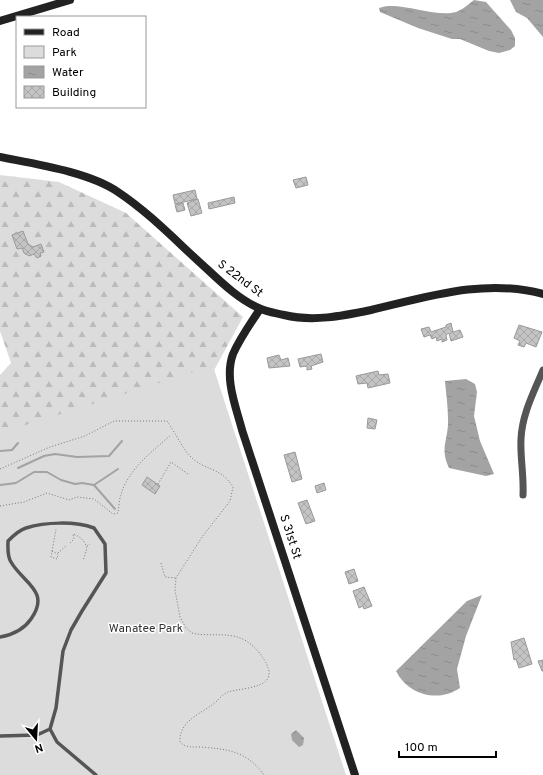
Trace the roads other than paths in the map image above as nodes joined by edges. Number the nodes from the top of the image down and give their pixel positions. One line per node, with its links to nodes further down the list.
1 (70, 0): 3 (street)
2 (16, 16): 4 (street)
3 (17, 16)
4 (0, 21)
5 (0, 157): 7 (street, S 22nd St)
6 (543, 294): 7 (street, S 22nd St)
7 (260, 308): 14 (street, S 31st St)
8 (543, 370): 9 (street)
9 (523, 495)
10 (0, 637): 11 (lane)
11 (50, 729): 12 (lane); 13 (lane)
12 (0, 736)
13 (96, 775)
14 (355, 775)

